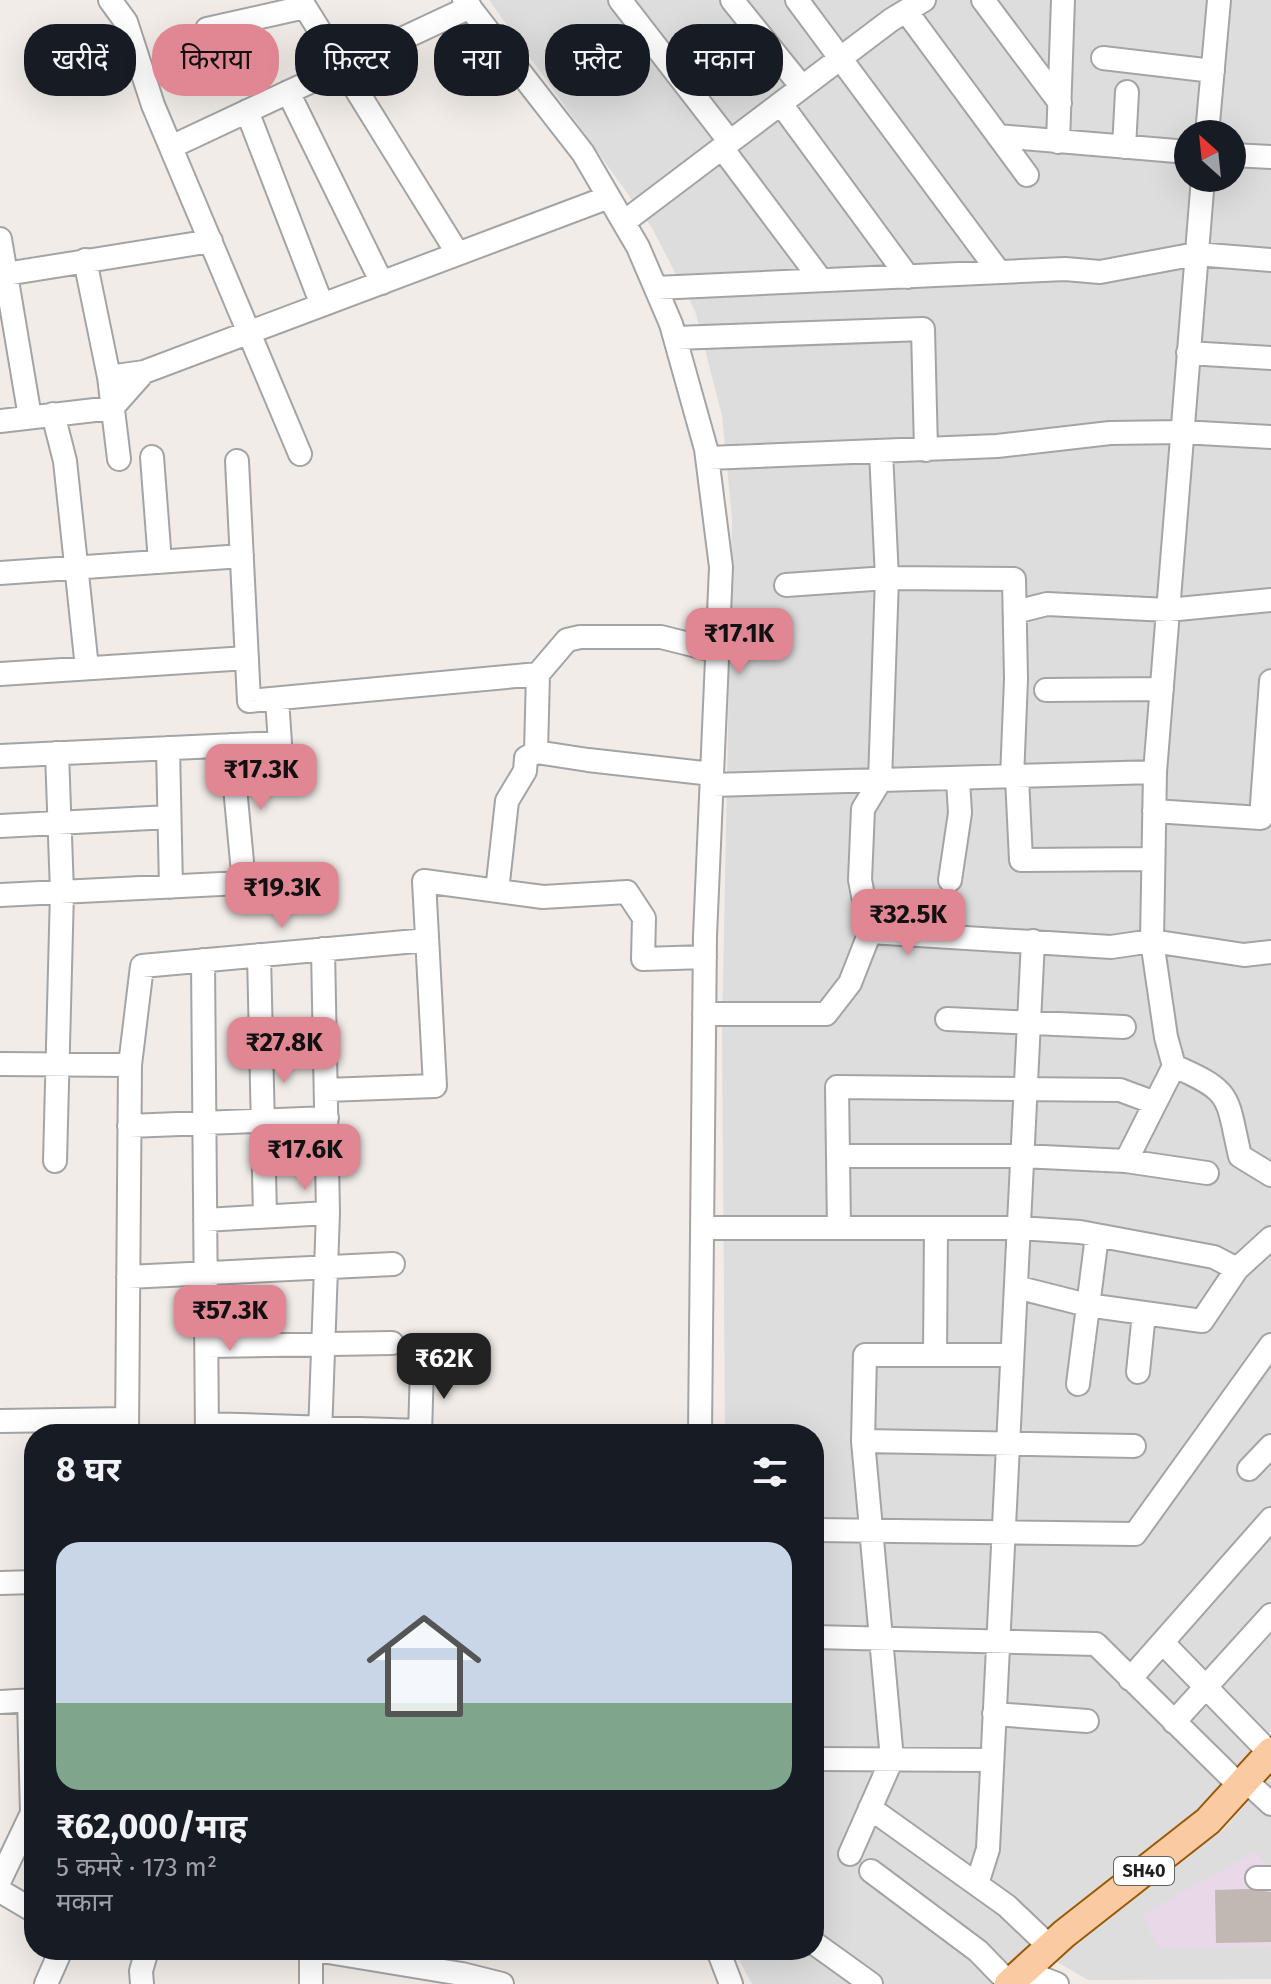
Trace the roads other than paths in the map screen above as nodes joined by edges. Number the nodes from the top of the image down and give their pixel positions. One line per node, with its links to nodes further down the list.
1 (110, 0): 28 (street)
2 (620, 0): 27 (street)
3 (732, 0): 16 (street)
4 (797, 0): 13 (street)
5 (983, 0): 21 (street)
6 (1063, 0): 21 (street)
7 (1219, 0): 15 (street)
8 (467, 4): 12 (street); 35 (street)
9 (915, 6): 13 (street); 25 (street)
10 (229, 24): 11 (street)
11 (315, 24)
12 (418, 29)
13 (841, 58): 16 (street); 43 (street)
14 (1103, 58): 15 (street)
15 (1213, 71): 24 (street)
16 (802, 87): 22 (street)
17 (295, 89): 18 (street)
18 (288, 92): 23 (street); 47 (street)
19 (1127, 92): 29 (street)
20 (360, 96): 39 (street)
21 (1060, 103): 26 (street)
22 (781, 104): 27 (street); 45 (street)
23 (247, 111): 28 (street); 49 (street)
24 (1208, 120)
25 (998, 136): 26 (street); 33 (street)
26 (1058, 142): 29 (street)
27 (726, 145): 36 (street); 46 (street)
28 (171, 147): 38 (street)
29 (1124, 147): 30 (street)
30 (1174, 151)
31 (1246, 156): 32 (street)
32 (1271, 157)
33 (1027, 175)
34 (1202, 192): 40 (street)
35 (609, 197): 36 (street); 39 (street)
36 (624, 222): 48 (street)
37 (0, 239): 44 (street)
38 (211, 241): 41 (street); 50 (street)
39 (458, 254): 47 (street)
40 (1196, 254): 42 (street); 43 (street); 52 (street)
41 (85, 260): 44 (street); 55 (street)
42 (1271, 260)
43 (999, 272): 45 (street)
44 (3, 274): 58 (street)
45 (908, 277): 46 (street)
46 (821, 280): 48 (street)
47 (382, 283): 49 (street)
48 (656, 288): 51 (street)
49 (322, 305): 50 (street)
50 (250, 332): 54 (street); 64 (street)
51 (676, 338): 62 (street); 66 (street)
52 (1188, 353): 53 (street); 60 (street)
53 (1271, 358)
54 (144, 372): 55 (street); 56 (street)
55 (109, 377): 56 (street)
56 (112, 408): 57 (street); 67 (street)
57 (53, 414): 58 (street); 71 (street)
58 (30, 417): 59 (street)
59 (0, 421)
60 (1182, 432): 61 (street); 62 (street); 76 (street)
61 (1271, 437)
62 (926, 450): 63 (street)
63 (881, 452): 66 (street); 73 (street)
64 (300, 454)
65 (152, 457): 70 (street)
66 (708, 458): 78 (street)
67 (119, 459)
68 (237, 461): 69 (street)
69 (242, 556): 70 (street); 79 (street)
70 (160, 562): 71 (street)
71 (77, 568): 72 (street); 80 (street)
72 (0, 573)
73 (887, 578): 74 (street); 77 (street); 96 (street)
74 (786, 585)
75 (1271, 600): 76 (street)
76 (1168, 610): 77 (street); 84 (street)
77 (1015, 612): 93 (street)
78 (717, 651): 82 (street); 94 (street)
79 (247, 658): 80 (street); 86 (street)
80 (87, 668): 81 (street)
81 (0, 674)
82 (538, 674): 86 (street); 89 (street)
83 (1271, 681): 97 (street)
84 (1162, 689): 85 (street); 92 (street)
85 (1046, 690)
86 (277, 699): 87 (street)
87 (231, 745): 88 (street); 104 (street)
88 (168, 748): 90 (street); 98 (street)
89 (536, 752): 94 (street); 106 (street)
90 (57, 753): 91 (street); 99 (street)
91 (0, 756)
92 (1155, 772): 93 (street); 97 (street)
93 (1014, 778): 95 (street); 101 (street)
94 (712, 779): 96 (street); 116 (street)
95 (964, 779): 96 (street); 102 (street)
96 (880, 781): 109 (street)
97 (1154, 811): 101 (street)
98 (169, 817): 99 (street); 105 (street)
99 (59, 824): 100 (street); 107 (street)
100 (0, 826)
101 (1153, 859): 112 (street)
102 (950, 880)
103 (280, 881): 104 (street)
104 (244, 883): 105 (street)
105 (171, 887): 107 (street)
106 (497, 891): 110 (street); 116 (street)
107 (62, 892): 108 (street); 123 (street)
108 (0, 895)
109 (870, 932): 111 (street); 118 (street)
110 (427, 940): 113 (street); 127 (street)
111 (1033, 941): 112 (street); 120 (street)
112 (1152, 941): 114 (street); 125 (street)
113 (323, 949): 115 (street); 127 (street)
114 (1271, 952)
115 (259, 955): 117 (street); 130 (street)
116 (705, 957): 118 (street)
117 (203, 960): 124 (street); 131 (street)
118 (704, 1014): 142 (street)
119 (947, 1019): 120 (street)
120 (1029, 1022): 121 (street); 126 (street)
121 (1124, 1027)
122 (0, 1064): 123 (street)
123 (56, 1065): 124 (street); 135 (street)
124 (130, 1065): 132 (street)
125 (1174, 1066): 128 (street); 137 (street)
126 (1026, 1088): 128 (street); 133 (street); 134 (street)
127 (326, 1090): 129 (street)
128 (1155, 1103): 136 (street)
129 (327, 1118): 130 (street); 139 (street)
130 (262, 1120): 131 (street); 140 (street)
131 (204, 1123): 132 (street); 141 (street)
132 (129, 1126): 152 (street)
133 (838, 1156): 134 (street); 143 (street)
134 (1022, 1156): 136 (street); 145 (street)
135 (55, 1161)
136 (1126, 1161): 138 (street)
137 (1270, 1169)
138 (1207, 1173)
139 (328, 1213): 140 (street); 149 (street)
140 (265, 1216): 141 (street)
141 (205, 1220): 151 (street)
142 (702, 1228): 143 (street); 171 (street)
143 (839, 1228): 144 (street)
144 (936, 1228): 145 (street); 160 (street)
145 (1019, 1228): 146 (street); 153 (street)
146 (1097, 1236): 150 (street); 154 (street)
147 (1271, 1238): 150 (street)
148 (393, 1264): 149 (street)
149 (326, 1267): 151 (street); 157 (street)
150 (1237, 1269): 155 (street)
151 (206, 1273): 152 (street); 159 (street)
152 (128, 1277): 167 (street)
153 (1016, 1287): 154 (street); 161 (street)
154 (1087, 1305): 155 (street); 164 (street)
155 (1144, 1313): 163 (street)
156 (392, 1343): 157 (street)
157 (323, 1344): 159 (street); 169 (street)
158 (1271, 1345): 180 (street)
159 (207, 1346): 168 (street)
160 (935, 1355): 161 (street); 172 (street)
161 (1012, 1355): 173 (street)
162 (422, 1366): 170 (street)
163 (1138, 1372)
164 (1078, 1384)
165 (0, 1421): 166 (street)
166 (64, 1424)
167 (127, 1424)
168 (207, 1424)
169 (320, 1424)
170 (420, 1424)
171 (700, 1424)
172 (863, 1441): 173 (street); 179 (street)
173 (1008, 1443): 174 (street); 180 (street)
174 (1134, 1446)
175 (1271, 1446): 176 (street)
176 (1249, 1469)
177 (1271, 1519): 187 (street)
178 (824, 1530): 179 (street)
179 (871, 1531): 180 (street); 185 (street)
180 (1003, 1532): 186 (street)
181 (24, 1582): 182 (street)
182 (0, 1583)
183 (1271, 1615): 189 (street)
184 (824, 1637): 185 (street)
185 (881, 1638): 186 (street); 197 (street)
186 (998, 1640): 188 (street); 192 (street)
187 (1163, 1643): 188 (street); 189 (street)
188 (1130, 1679): 194 (street)
189 (1206, 1688): 194 (street); 195 (street)
190 (24, 1700): 191 (street)
191 (0, 1702)
192 (994, 1714): 193 (street); 198 (street)
193 (1087, 1721)
194 (1174, 1722): 199 (street)
195 (1270, 1752): 199 (main road, SH40)
196 (824, 1759): 197 (street)
197 (892, 1759): 198 (street); 201 (street)
198 (992, 1760): 206 (street)
199 (1242, 1783): 200 (street); 209 (main road, SH40)
200 (1271, 1804)
201 (870, 1808): 203 (street); 206 (street)
202 (24, 1830): 205 (street)
203 (850, 1854)
204 (871, 1871): 217 (street)
205 (0, 1880)
206 (977, 1884): 209 (street)
207 (0, 1891): 208 (street)
208 (24, 1905)
209 (1050, 1947): 217 (main road, SH40)
210 (824, 1950): 223 (street)
211 (57, 1960): 218 (street)
212 (144, 1960): 219 (street)
213 (312, 1960): 220 (street)
214 (380, 1960): 216 (street)
215 (722, 1960): 222 (street)
216 (460, 1979): 221 (street)
217 (1014, 1979): 224 (street)
218 (46, 1984)
219 (142, 1984)
220 (311, 1984)
221 (502, 1984)
222 (731, 1984)
223 (871, 1984)
224 (1057, 1984)

